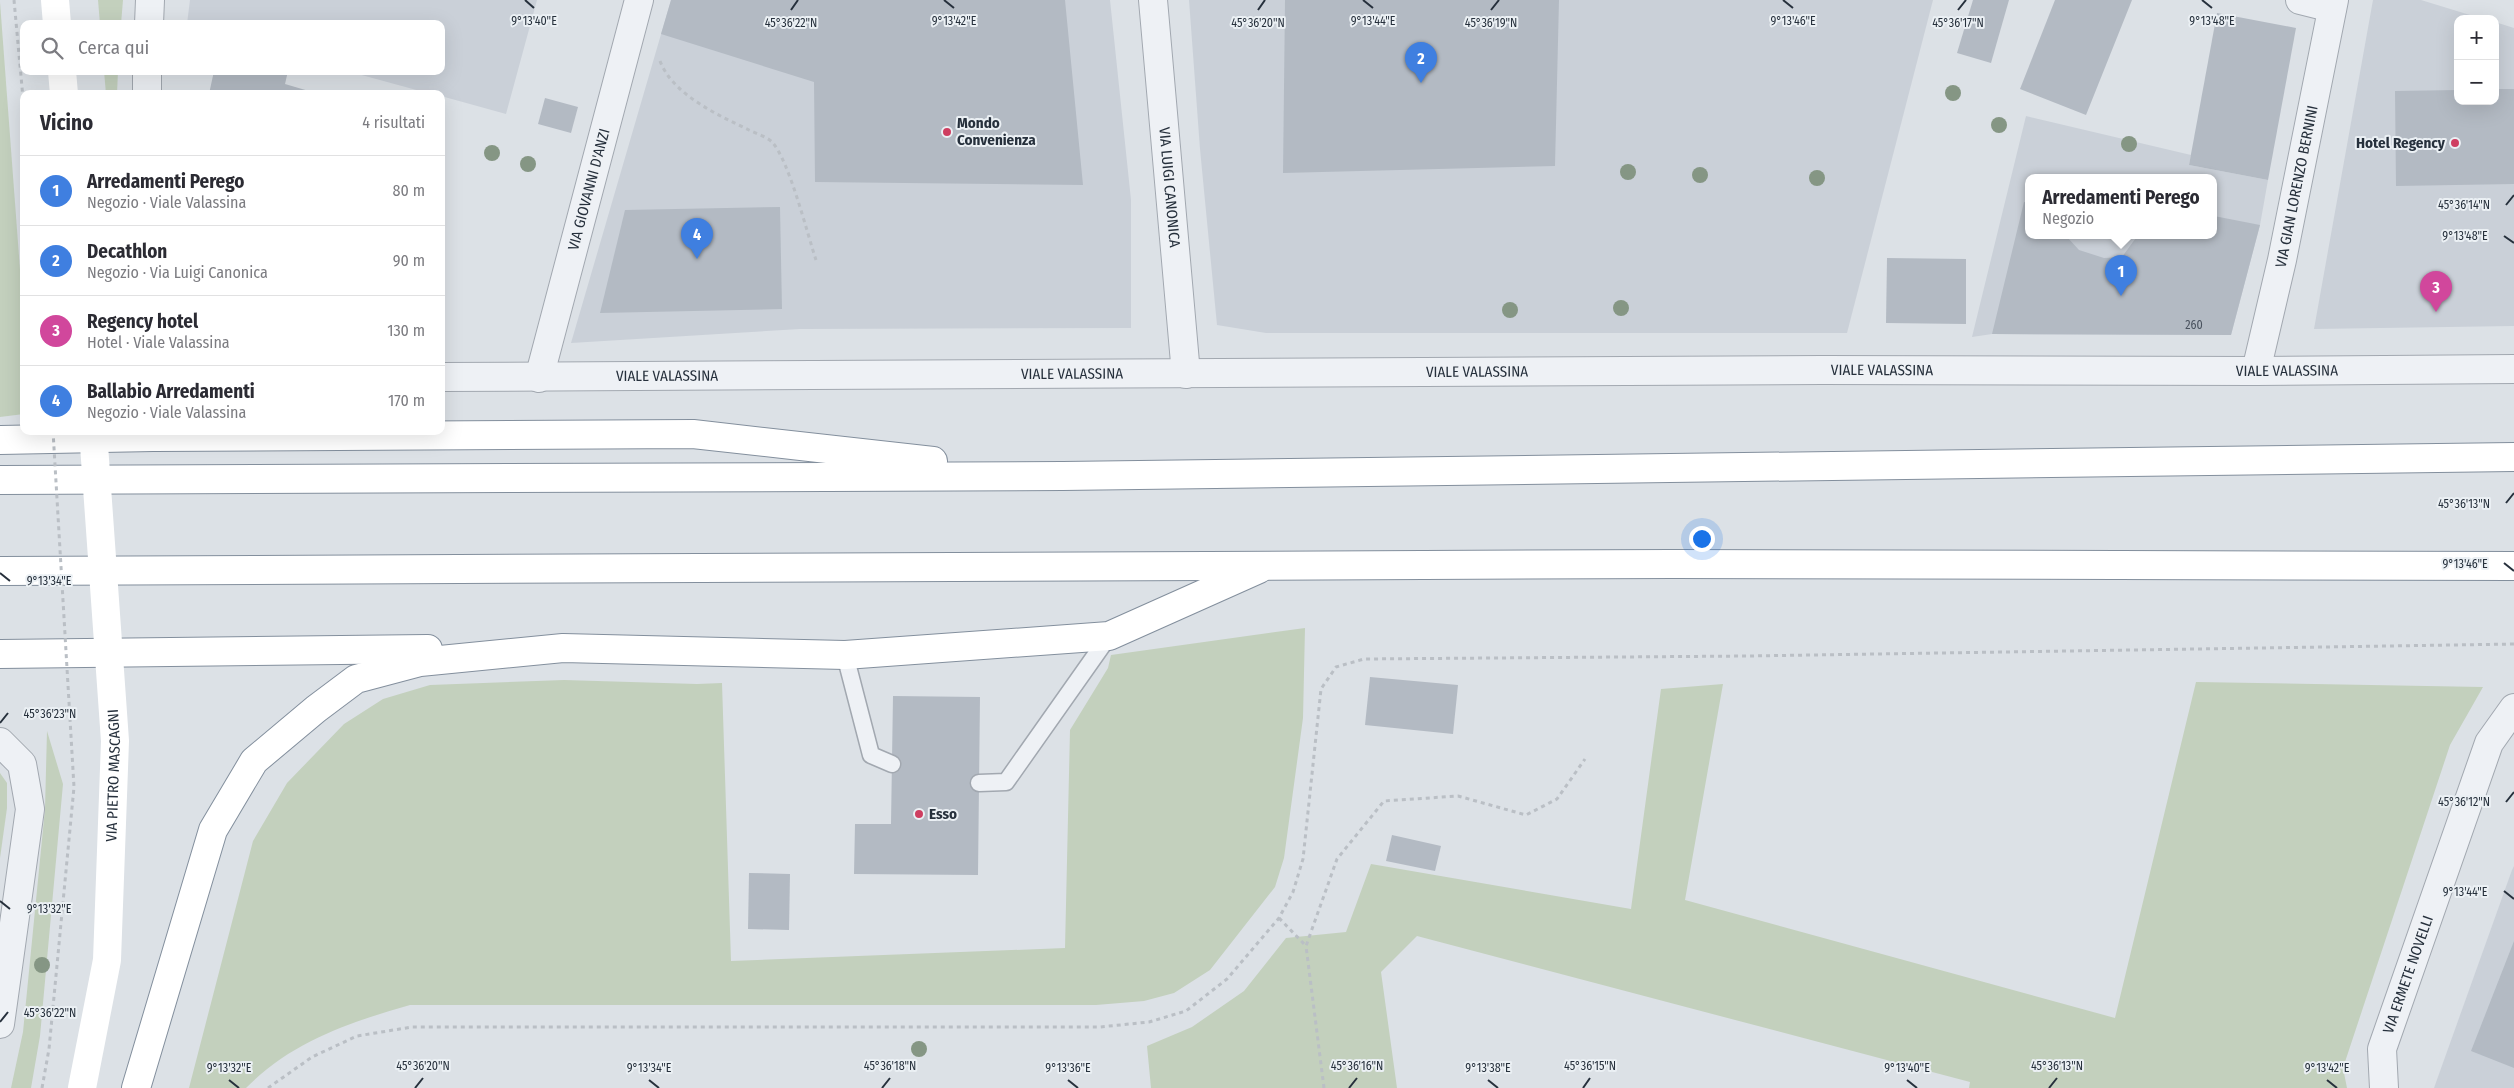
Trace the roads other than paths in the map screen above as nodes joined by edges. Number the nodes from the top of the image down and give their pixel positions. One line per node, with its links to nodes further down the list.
1 (150, 0): 6 (street)
2 (1153, 0): 13 (street, VIA LUIGI CANONICA)
3 (2300, 0): 4 (street)
4 (2333, 4): 12 (street, VIA GIAN LORENZO BERNINI)
5 (635, 12): 15 (street, VIA GIOVANNI D'ANZI)
6 (149, 20)
7 (62, 75): 9 (main road)
8 (148, 75): 10 (street)
9 (64, 90)
10 (147, 90)
11 (2514, 369): 12 (street, VIALE VALASSINA)
12 (2256, 371): 13 (street, VIALE VALASSINA)
13 (1186, 374): 15 (street, VIALE VALASSINA)
14 (445, 377): 15 (street, VIALE VALASSINA)
15 (540, 378)
16 (93, 435): 33 (main road, VIA PIETRO MASCAGNI, bridge)
17 (0, 440): 19 (main road)
18 (2514, 456): 19 (main road)
19 (1063, 476): 20 (main road)
20 (0, 480)
21 (1269, 565): 22 (main road); 23 (main road); 24 (main road)
22 (2514, 566)
23 (0, 571)
24 (1109, 636): 27 (main road); 31 (lane)
25 (563, 648): 26 (main road); 27 (main road); 34 (main road)
26 (0, 654)
27 (845, 654): 30 (lane)
28 (2514, 708): 35 (street, VIA ERMETE NOVELLI)
29 (0, 742): 32 (street)
30 (892, 764)
31 (979, 783)
32 (0, 1024)
33 (82, 1088)
34 (136, 1088)
35 (2384, 1088)

